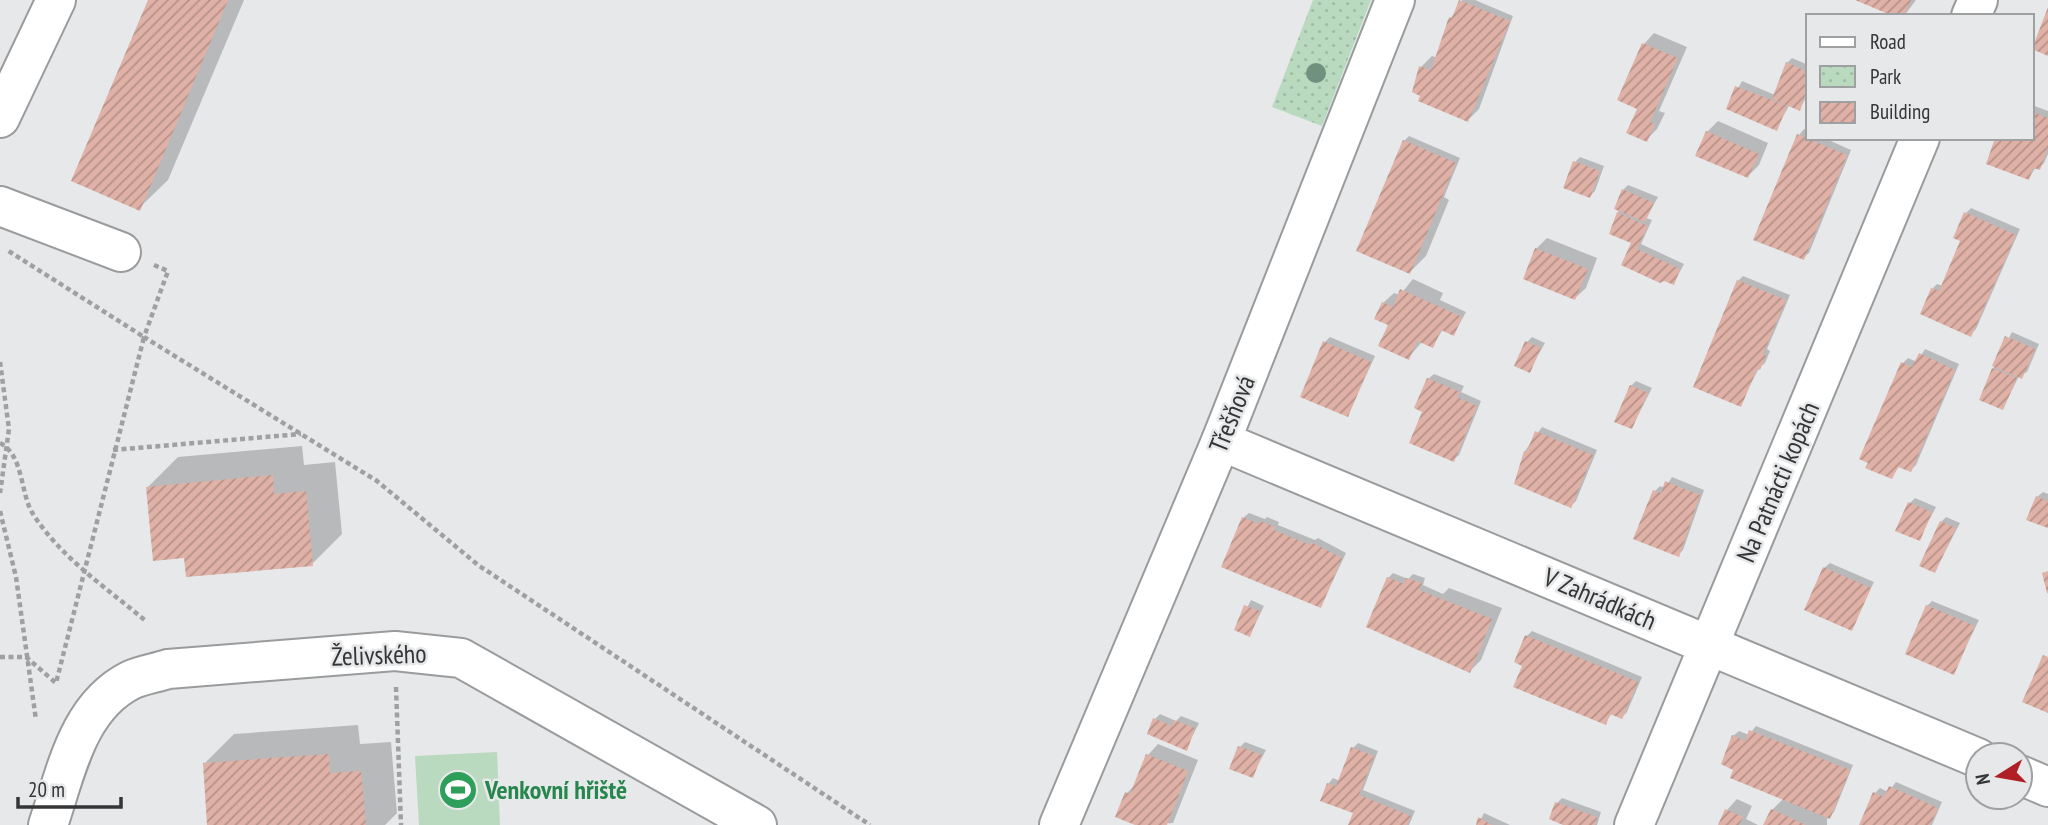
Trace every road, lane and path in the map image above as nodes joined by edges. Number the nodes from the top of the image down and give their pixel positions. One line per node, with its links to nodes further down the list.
1 (56, 0): 3 (street)
2 (1395, 0): 12 (street, Třešňová)
3 (14, 50): 4 (street)
4 (0, 118)
5 (1919, 140): 20 (street, Na Patnácti kopách)
6 (0, 206): 8 (street)
7 (0, 246): 9 (path)
8 (121, 252): 9 (path)
9 (144, 337): 11 (path); 15 (path)
10 (0, 362): 14 (path)
11 (301, 434): 15 (path); 29 (path)
12 (1221, 441): 20 (street, V Zahrádkách); 30 (street, Třešňová)
13 (0, 443): 14 (path)
14 (6, 446): 16 (path); 18 (path)
15 (113, 450): 18 (path)
16 (0, 493)
17 (0, 511): 23 (path)
18 (84, 569): 19 (path); 23 (path)
19 (147, 622)
20 (1710, 645): 25 (street, V Zahrádkách); 31 (street, Na Patnácti kopách)
21 (394, 651): 26 (street, Želivského); 27 (path); 28 (street, Želivského)
22 (0, 657): 23 (path)
23 (26, 657): 24 (path)
24 (36, 720)
25 (1964, 752)
26 (48, 825)
27 (401, 825)
28 (757, 825)
29 (870, 825)
30 (1059, 825)
31 (1634, 825)

